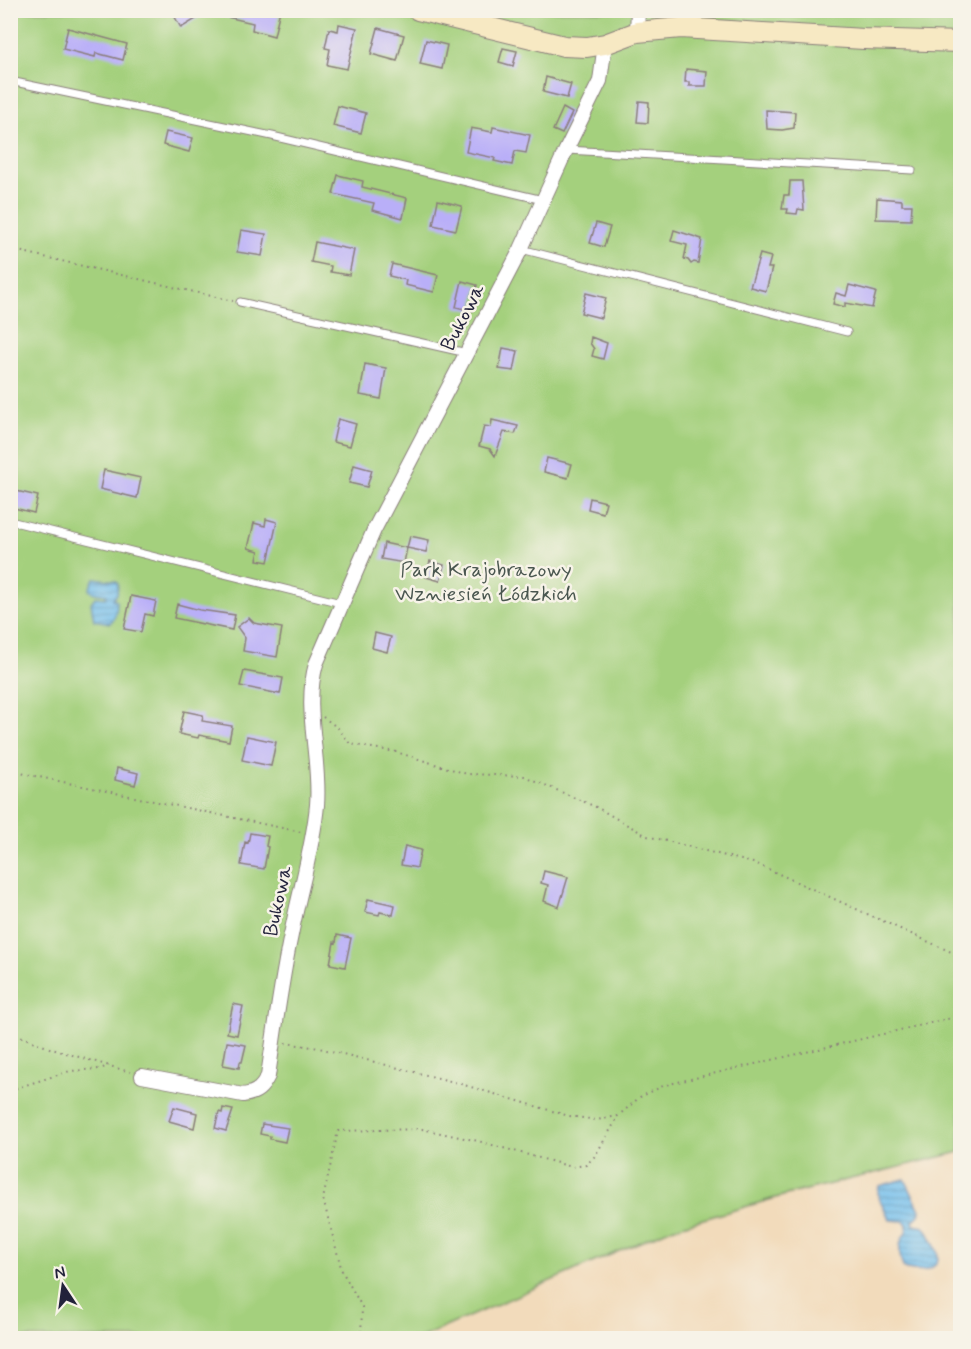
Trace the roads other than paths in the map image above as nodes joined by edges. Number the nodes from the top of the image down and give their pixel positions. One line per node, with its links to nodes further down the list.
1 (418, 10): 5 (street)
2 (638, 10): 3 (street)
3 (636, 32): 4 (street); 5 (street)
4 (960, 42)
5 (604, 44): 7 (street, Bukowa)
6 (10, 81): 9 (lane)
7 (566, 150): 8 (lane); 9 (street, Bukowa)
8 (912, 170)
9 (543, 200): 10 (street, Bukowa)
10 (521, 249): 12 (lane); 13 (street, Bukowa)
11 (240, 302): 13 (lane)
12 (847, 332)
13 (467, 353): 15 (street, Bukowa)
14 (10, 521): 15 (lane)
15 (341, 603): 16 (street, Bukowa)
16 (142, 1076)

